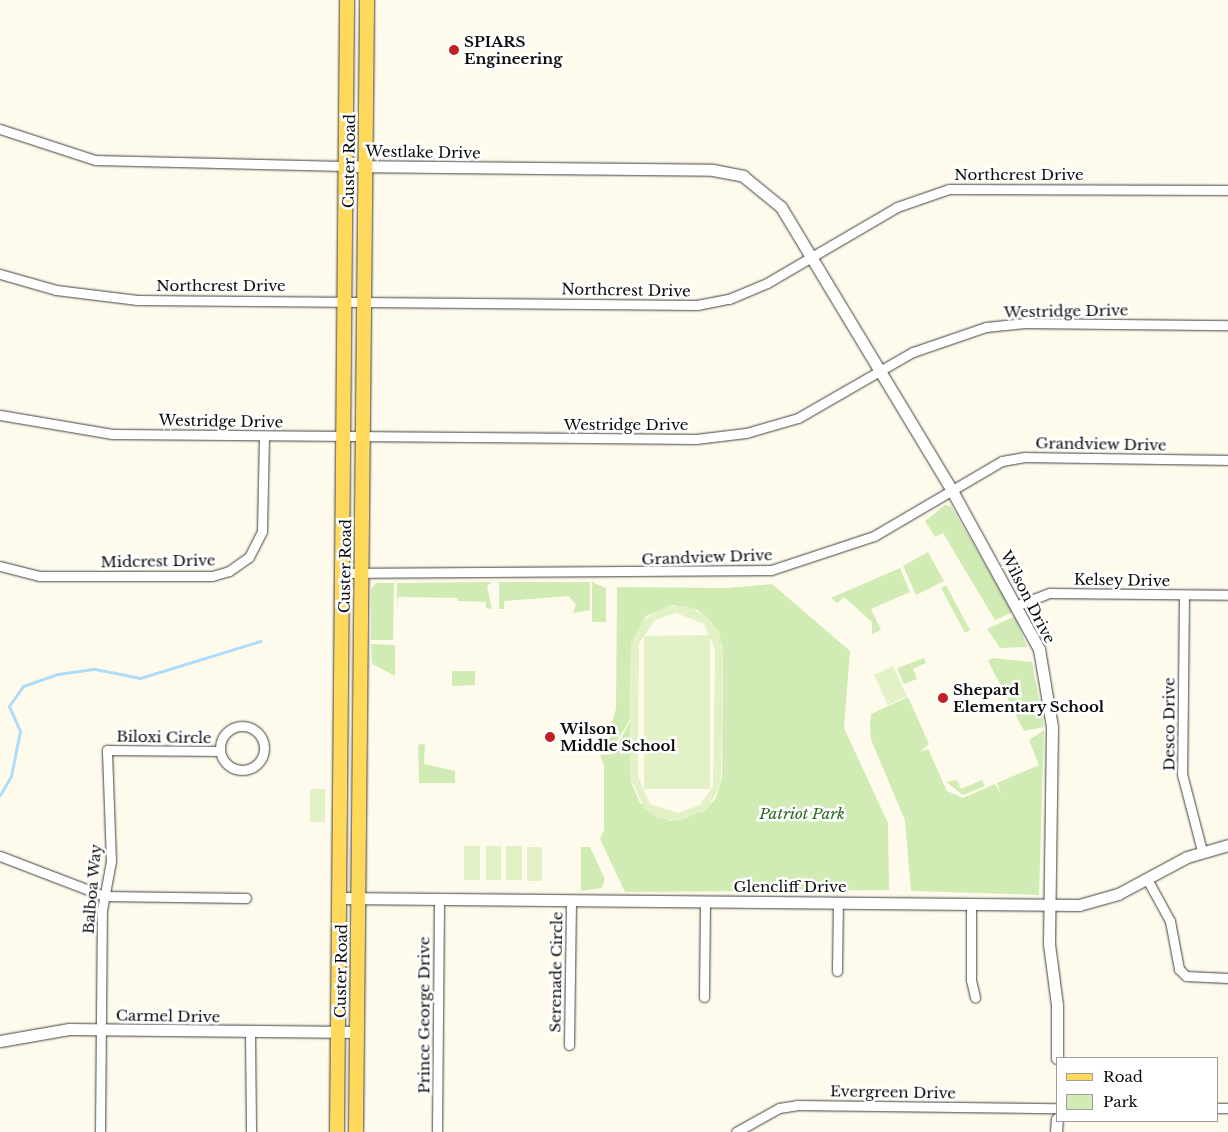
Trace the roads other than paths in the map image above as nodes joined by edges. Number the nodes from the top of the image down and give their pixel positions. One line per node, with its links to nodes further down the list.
1 (347, 0): 4 (main road, Custer Road)
2 (367, 0): 5 (main road, Custer Road)
3 (0, 128): 4 (street, Westlake Drive)
4 (343, 166): 5 (street, Westlake Drive); 9 (main road, Custer Road)
5 (365, 166): 7 (street, Westlake Drive); 10 (main road, Custer Road)
6 (1228, 190): 7 (street, Northcrest Drive)
7 (812, 257): 10 (street, Northcrest Drive); 12 (street, Wilson Drive)
8 (0, 274): 9 (street, Northcrest Drive)
9 (342, 300): 10 (street, Northcrest Drive); 15 (main road, Custer Road)
10 (362, 300): 16 (main road, Custer Road)
11 (1228, 325): 12 (street, Westridge Drive)
12 (880, 373): 16 (street, Westridge Drive); 18 (street, Wilson Drive)
13 (0, 415): 14 (street, Westridge Drive)
14 (264, 436): 15 (street, Westridge Drive); 19 (street, Midcrest Drive)
15 (342, 436): 16 (street, Westridge Drive); 20 (main road, Custer Road)
16 (362, 437): 21 (main road, Custer Road)
17 (1228, 460): 18 (street, Grandview Drive)
18 (951, 488): 21 (street, Grandview Drive); 24 (street, Wilson Drive)
19 (0, 566)
20 (340, 572): 21 (street, Grandview Drive); 33 (main road, Custer Road)
21 (361, 573): 34 (main road, Custer Road)
22 (1184, 595): 23 (street, Kelsey Drive); 24 (street, Kelsey Drive); 28 (street, Desco Drive)
23 (1228, 595)
24 (1018, 605): 40 (street, Wilson Drive)
25 (107, 750): 26 (street, Biloxi Circle); 31 (street, Balboa Way)
26 (220, 751): 26 (street, Biloxi Circle)
27 (1228, 845): 28 (street, Glencliff Drive)
28 (1202, 851): 30 (street, Glencliff Drive)
29 (0, 856): 31 (street)
30 (1146, 880): 40 (street, Glencliff Drive); 42 (street)
31 (104, 896): 32 (street); 45 (street, Balboa Way)
32 (246, 898)
33 (338, 898): 34 (street, Glencliff Drive); 47 (main road, Custer Road)
34 (358, 898): 35 (street, Glencliff Drive); 48 (main road, Custer Road)
35 (439, 898): 36 (street, Glencliff Drive); 57 (street, Prince George Drive)
36 (571, 900): 37 (street, Glencliff Drive); 50 (street, Serenade Circle)
37 (705, 901): 38 (street, Glencliff Drive); 43 (street)
38 (838, 902): 39 (street, Glencliff Drive); 41 (street)
39 (971, 904): 40 (street, Glencliff Drive); 44 (street)
40 (1050, 905): 51 (street, Wilson Drive)
41 (838, 971)
42 (1228, 978)
43 (704, 997)
44 (975, 998)
45 (101, 1030): 46 (street, Carmel Drive); 49 (street, Carmel Drive); 53 (street, Balboa Way)
46 (250, 1032): 47 (street, Carmel Drive); 54 (street)
47 (337, 1032): 48 (street, Carmel Drive); 55 (main road, Custer Road)
48 (357, 1032): 56 (main road, Custer Road)
49 (0, 1041)
50 (569, 1045)
51 (1057, 1057)
52 (1056, 1108): 58 (street, Evergreen Drive)
53 (100, 1132)
54 (251, 1132)
55 (337, 1132)
56 (356, 1132)
57 (437, 1132)
58 (736, 1132)

